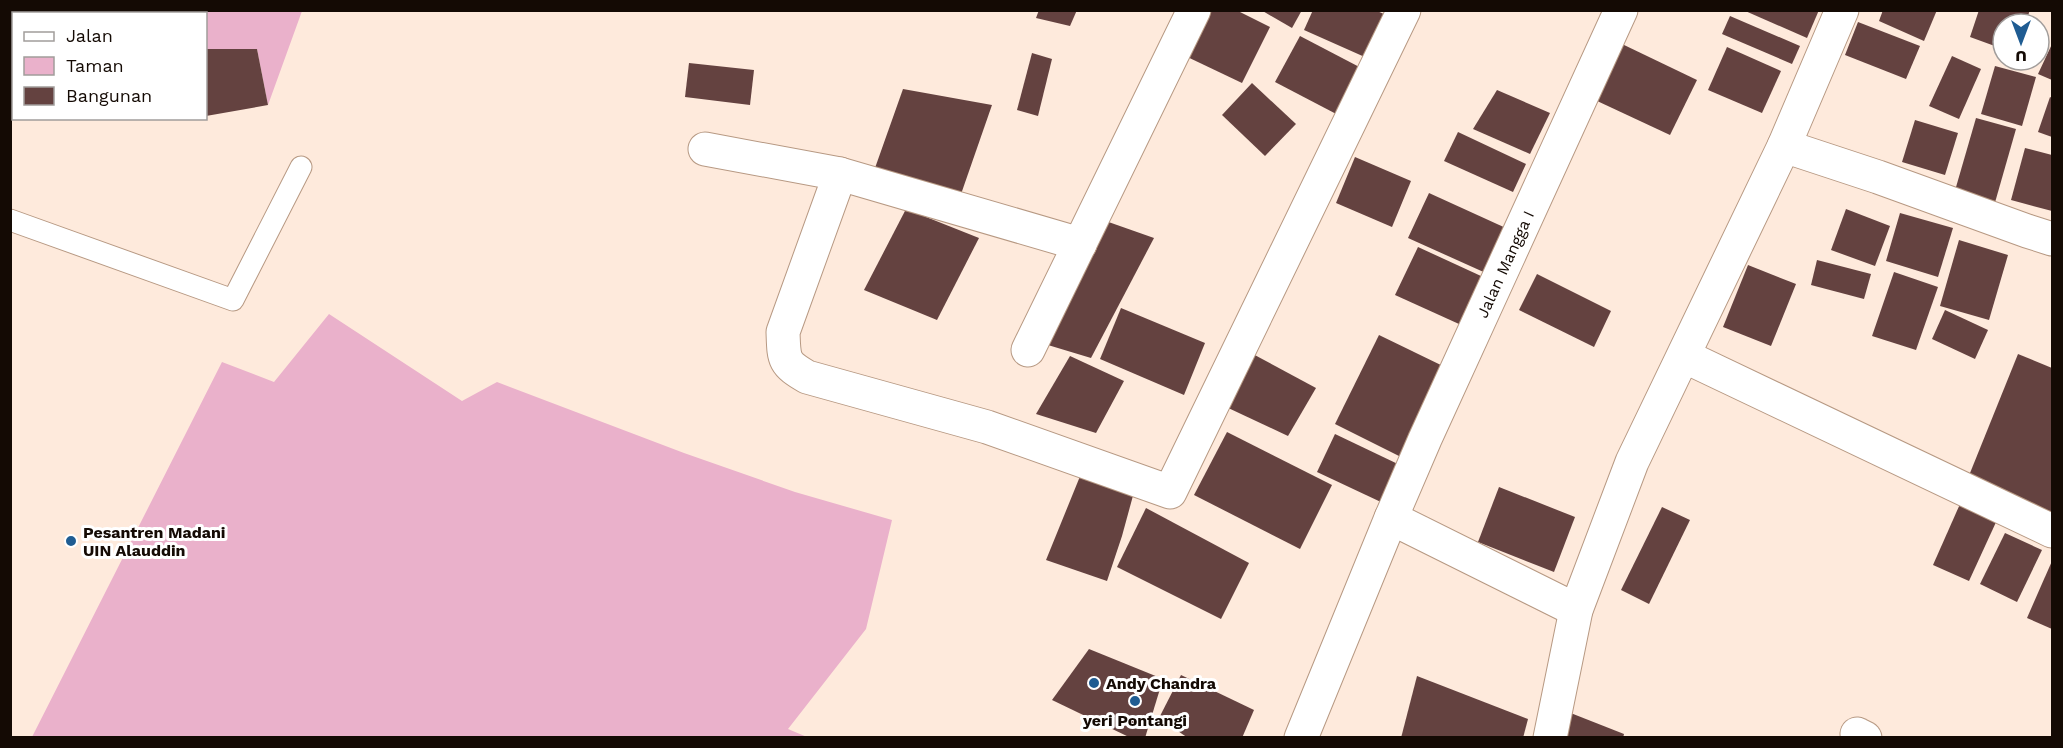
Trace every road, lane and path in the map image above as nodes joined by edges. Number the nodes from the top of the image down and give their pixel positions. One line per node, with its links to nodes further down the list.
1 (1194, 10): 11 (street)
2 (1404, 10): 8 (street)
3 (1621, 10): 14 (street, Jalan Mangga I)
4 (1842, 10): 5 (street)
5 (1784, 146): 10 (street); 13 (street)
6 (705, 149): 8 (street)
7 (301, 167): 9 (lane)
8 (840, 174): 11 (street)
9 (10, 220)
10 (2052, 239)
11 (1080, 244): 12 (street)
12 (1028, 350)
13 (1684, 356): 15 (street); 16 (street)
14 (1391, 518): 16 (street); 17 (street, Jalan Mangga I)
15 (2052, 531)
16 (1576, 610): 18 (street)
17 (1301, 738)
18 (1550, 738)

